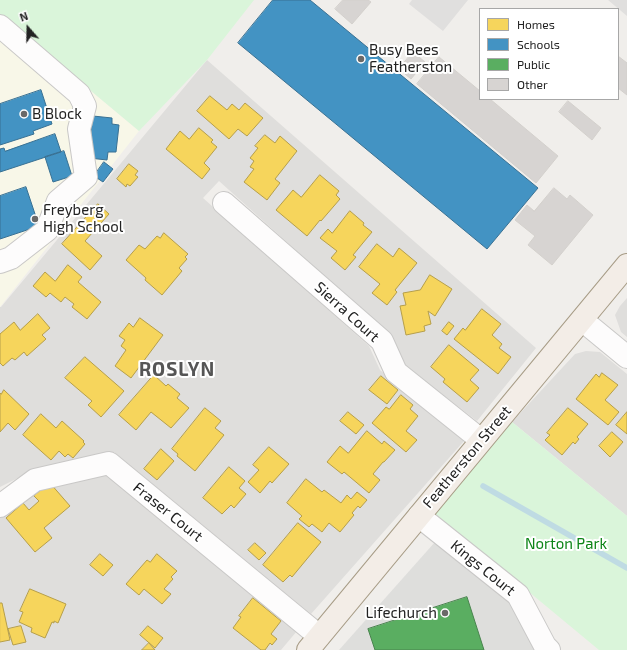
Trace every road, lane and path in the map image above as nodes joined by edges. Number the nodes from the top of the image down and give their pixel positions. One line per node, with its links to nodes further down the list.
1 (0, 26): 3 (street)
2 (224, 204): 7 (street, Sierra Court)
3 (0, 262)
4 (627, 265): 5 (main road, Featherston Street)
5 (582, 320): 6 (street); 7 (main road, Featherston Street)
6 (627, 357)
7 (481, 440): 9 (main road, Featherston Street)
8 (0, 506): 10 (street, Fraser Court)
9 (419, 516): 10 (main road, Featherston Street); 11 (street, Kings Court)
10 (314, 643)
11 (549, 650)

